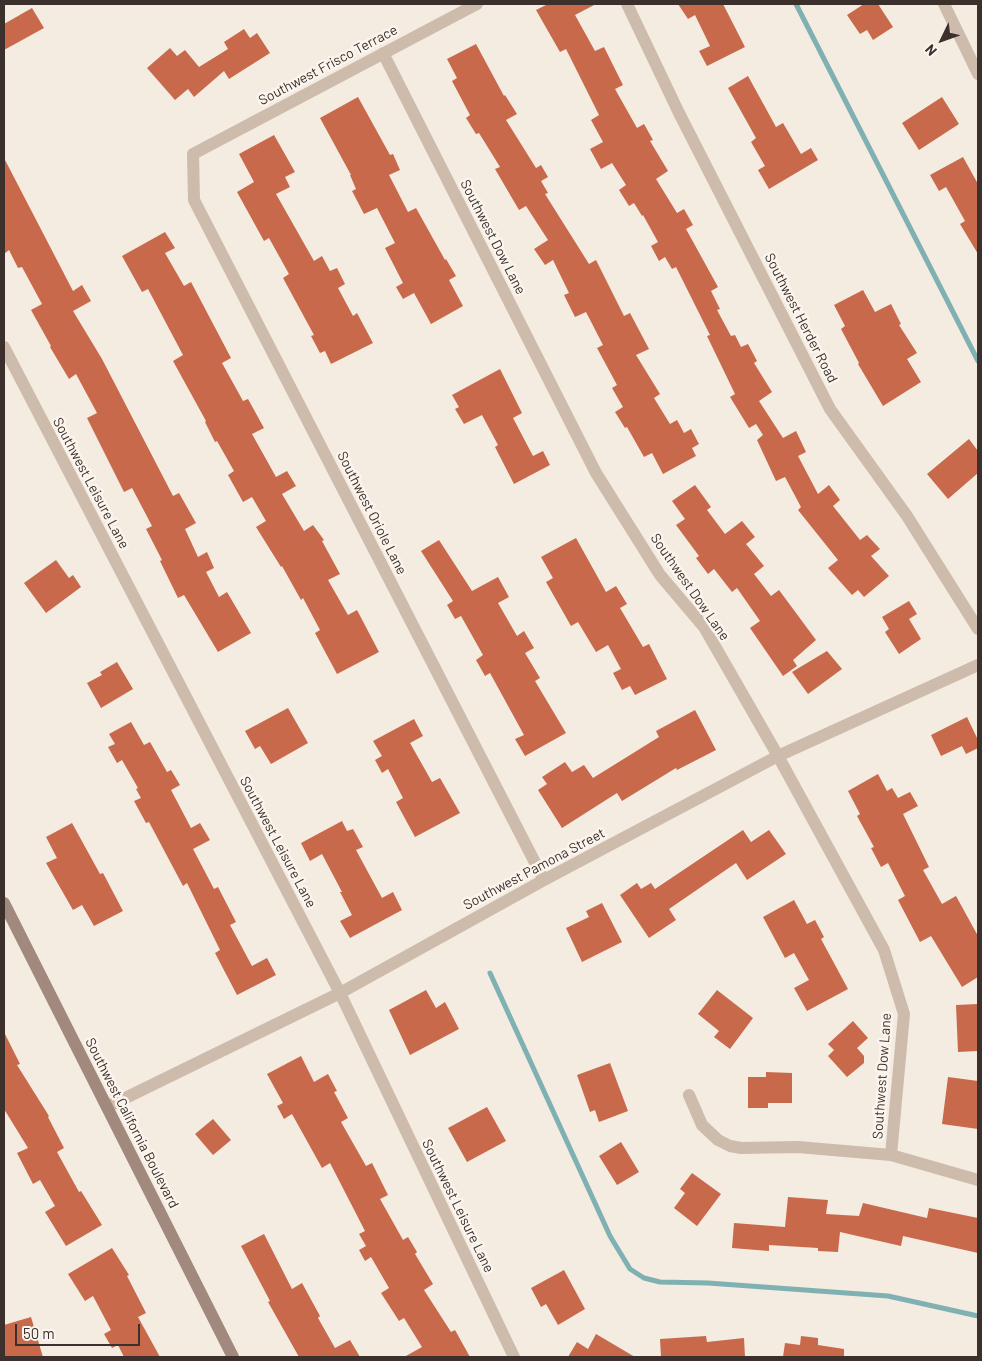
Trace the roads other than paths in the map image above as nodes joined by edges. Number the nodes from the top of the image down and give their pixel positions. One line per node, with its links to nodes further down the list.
1 (477, 4): 4 (street, Southwest Frisco Terrace)
2 (627, 4): 8 (street, Southwest Herder Road)
3 (944, 4): 5 (street)
4 (383, 53): 6 (street, Southwest Frisco Terrace); 10 (street, Southwest Dow Lane)
5 (978, 74)
6 (193, 154): 11 (street, Southwest Oriole Lane)
7 (4, 347): 13 (street, Southwest Leisure Lane)
8 (978, 629)
9 (978, 665): 10 (street, Southwest Pamona Street)
10 (778, 756): 11 (street, Southwest Pamona Street); 16 (street, Southwest Dow Lane)
11 (544, 880): 13 (street, Southwest Pamona Street)
12 (4, 903): 15 (street, Southwest California Boulevard)
13 (340, 993): 15 (street, Southwest Pamona Street); 19 (street, Southwest Leisure Lane)
14 (689, 1095): 16 (street)
15 (107, 1107): 18 (street, Southwest California Boulevard)
16 (891, 1155): 17 (street)
17 (978, 1180)
18 (233, 1357)
19 (514, 1357)

